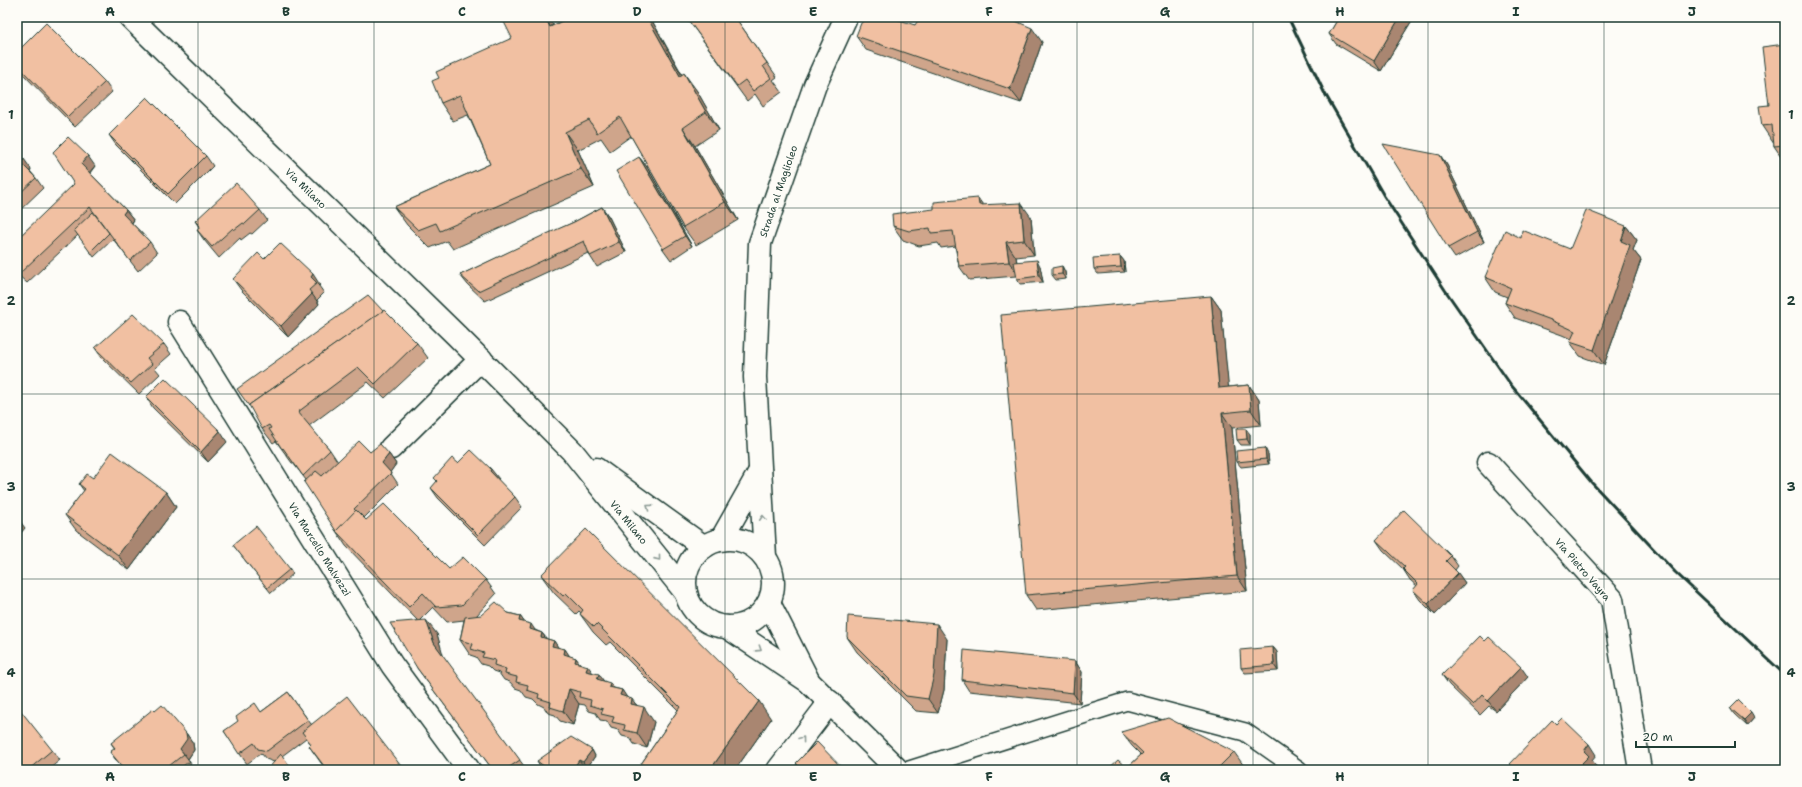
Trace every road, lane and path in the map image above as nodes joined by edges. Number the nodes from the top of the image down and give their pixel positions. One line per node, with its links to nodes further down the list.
1 (130, 17): 4 (street, Via Milano)
2 (846, 17): 8 (street, Strada al Maglioleo)
3 (179, 322): 16 (street, Via Marcello Malvezzi)
4 (481, 359): 5 (street); 6 (street, Via Milano)
5 (391, 448)
6 (572, 451): 9 (street, Via Milano, one-way to 6); 11 (street, Via Milano, one-way to 11)
7 (1488, 463): 21 (street, Via Pietro Vayra)
8 (760, 471): 9 (street); 10 (street, Strada al Maglioleo, one-way to 8)
9 (712, 543): 10 (street); 11 (street)
10 (765, 557): 12 (street)
11 (686, 593): 13 (street)
12 (769, 603): 13 (street); 14 (street)
13 (727, 627): 14 (street, one-way to 14)
14 (808, 681): 15 (street)
15 (830, 702): 17 (street, one-way to 15); 18 (street)
16 (469, 770)
17 (778, 770)
18 (898, 770)
19 (909, 770): 20 (lane)
20 (1299, 770)
21 (1640, 770)

